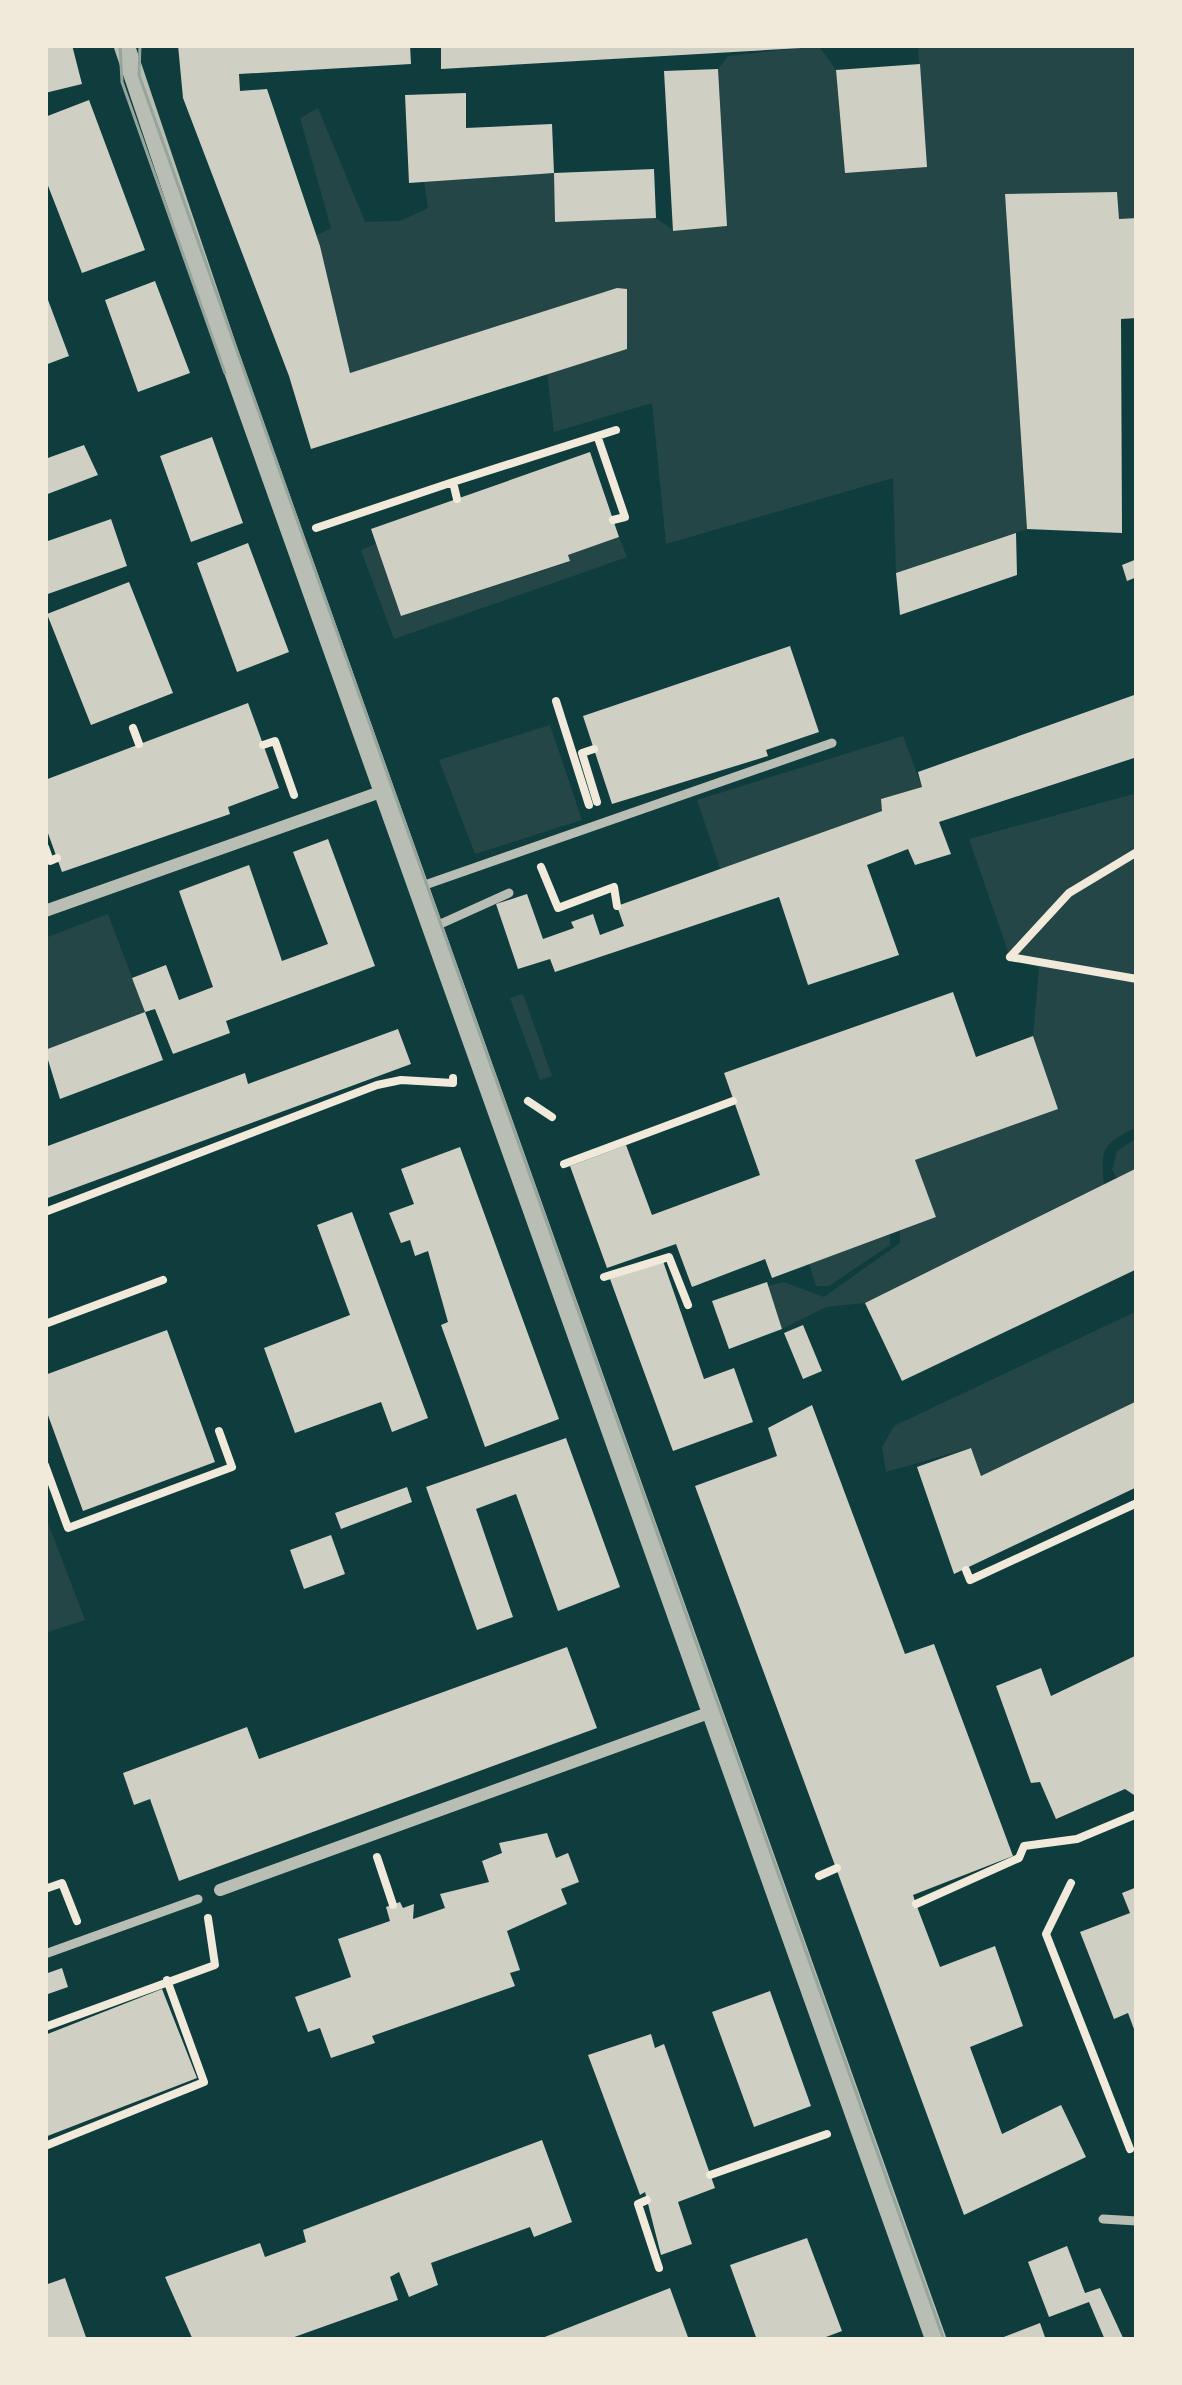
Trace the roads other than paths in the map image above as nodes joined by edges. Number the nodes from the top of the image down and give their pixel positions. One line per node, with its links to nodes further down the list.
1 (124, 45): 3 (street)
2 (832, 743): 4 (lane)
3 (387, 789): 4 (street); 6 (street)
4 (422, 886): 7 (street)
5 (509, 893): 7 (lane)
6 (45, 911)
7 (436, 926): 8 (street)
8 (715, 1711): 9 (street); 14 (street)
9 (220, 1890)
10 (201, 1897): 11 (lane)
11 (45, 1954)
12 (1103, 2219): 13 (lane)
13 (1137, 2221)
14 (936, 2340)

